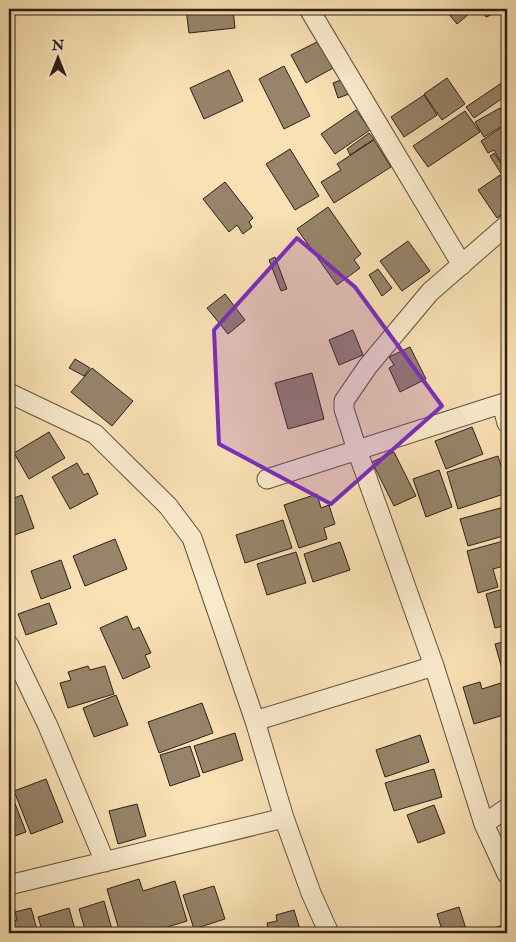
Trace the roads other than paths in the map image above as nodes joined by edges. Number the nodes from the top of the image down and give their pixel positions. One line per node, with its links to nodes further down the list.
1 (309, 9): 3 (street)
2 (507, 225): 3 (street)
3 (462, 265): 7 (street)
4 (9, 393): 11 (street)
5 (505, 403): 6 (street); 7 (street)
6 (507, 423)
7 (357, 450): 8 (street); 10 (street)
8 (267, 479)
9 (9, 645): 15 (street)
10 (434, 666): 11 (street); 14 (street)
11 (254, 721): 13 (street)
12 (507, 808): 14 (street)
13 (284, 818): 15 (street); 18 (street)
14 (484, 824): 16 (street)
15 (105, 862): 17 (street)
16 (507, 874)
17 (9, 885)
18 (329, 933)

